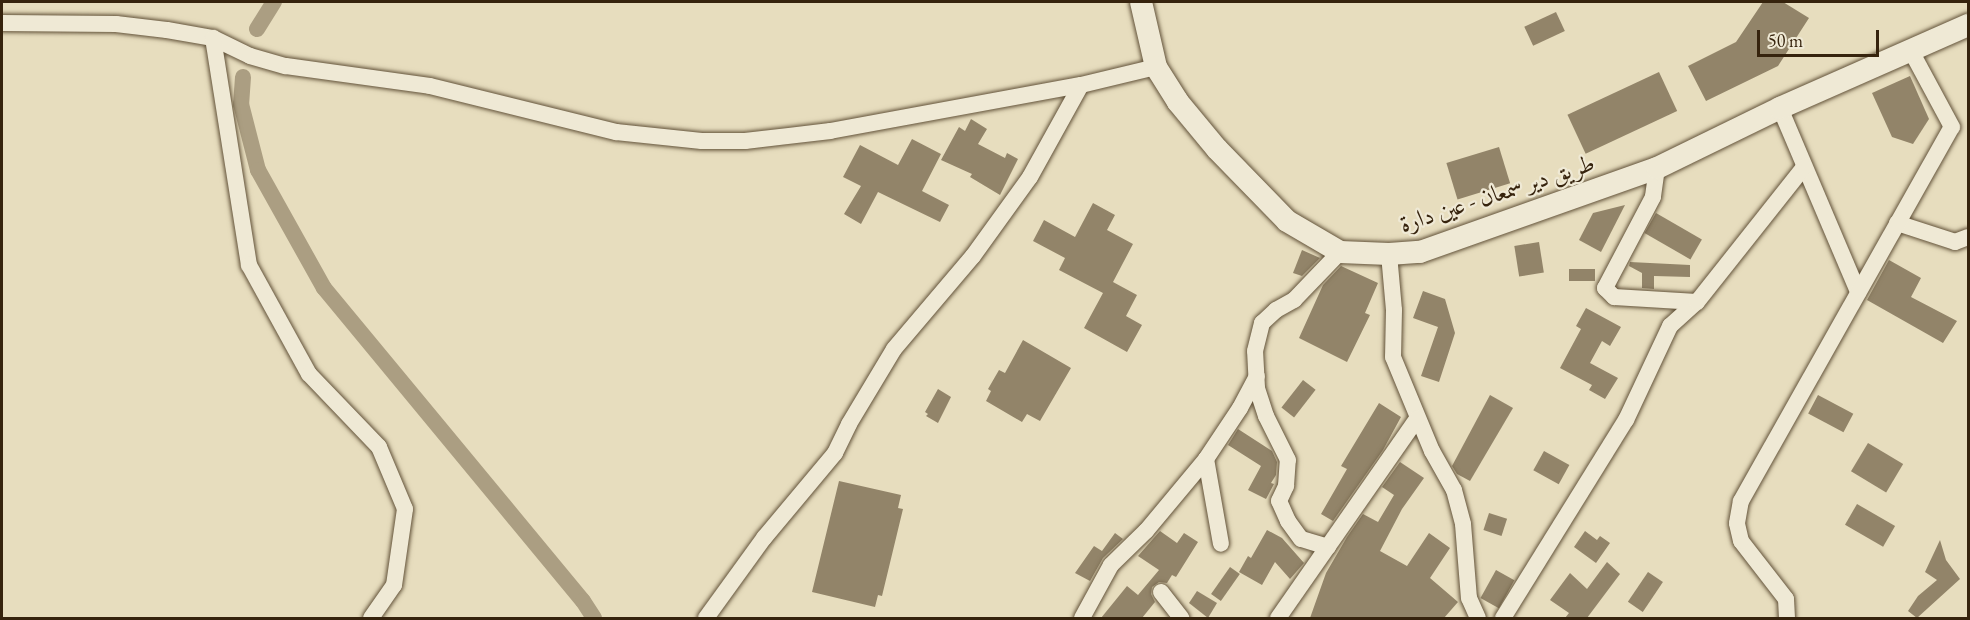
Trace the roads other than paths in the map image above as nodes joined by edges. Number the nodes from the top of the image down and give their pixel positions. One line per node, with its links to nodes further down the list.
1 (1141, 2): 6 (main road, طريق دير سمعان - عين دارة)
2 (2, 23): 4 (street)
3 (1968, 25): 5 (main road, طريق دير سمعان - عين دارة)
4 (213, 38): 7 (street); 23 (street)
5 (1911, 51): 8 (main road, طريق دير سمعان - عين دارة); 11 (street)
6 (1156, 67): 7 (street); 13 (main road, طريق دير سمعان - عين دارة)
7 (1081, 86): 24 (street)
8 (1780, 108): 9 (street); 10 (main road, طريق دير سمعان - عين دارة)
9 (1804, 167): 15 (street); 16 (street)
10 (1657, 168): 14 (main road, طريق دير سمعان - عين دارة); 16 (street)
11 (1897, 223): 12 (street); 15 (street)
12 (1968, 237)
13 (1341, 252): 14 (main road, طريق دير سمعان - عين دارة); 17 (street)
14 (1389, 255): 18 (street)
15 (1858, 292): 30 (street)
16 (1697, 302): 29 (street)
17 (1257, 376): 19 (street); 21 (street)
18 (1417, 419): 21 (street); 28 (street)
19 (1206, 459): 20 (street); 25 (street)
20 (1221, 544)
21 (1328, 546): 27 (street)
22 (1161, 592): 26 (street)
23 (371, 618)
24 (706, 618)
25 (1082, 618)
26 (1181, 618)
27 (1278, 618)
28 (1478, 618)
29 (1503, 618)
30 (1787, 618)

